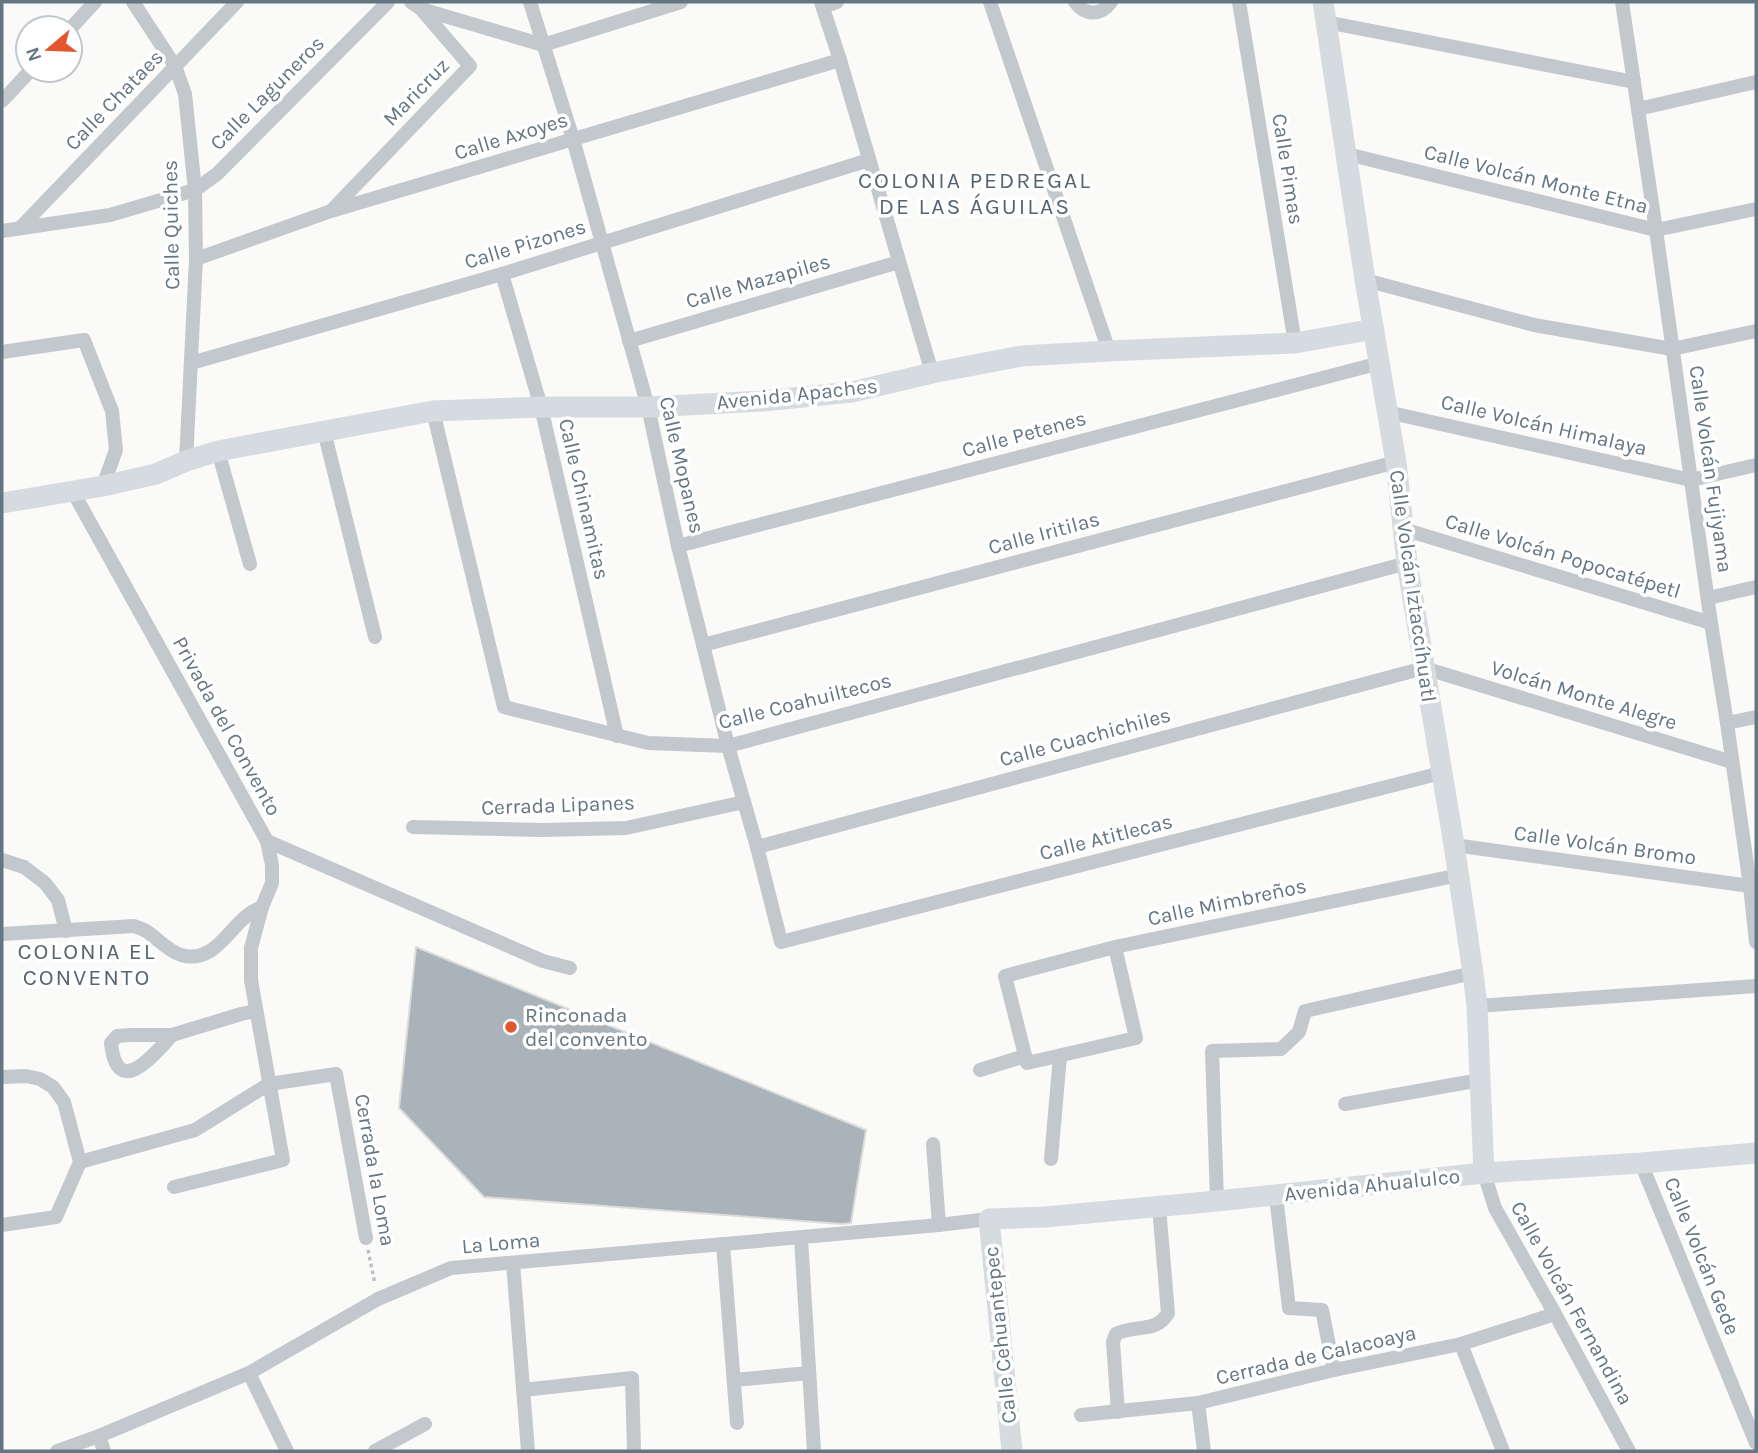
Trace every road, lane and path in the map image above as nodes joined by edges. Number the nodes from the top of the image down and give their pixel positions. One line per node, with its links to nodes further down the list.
1 (133, 2): 17 (street, Calle Quiches)
2 (237, 2): 17 (street, Calle Chataes)
3 (388, 2): 26 (street, Calle Laguneros)
4 (530, 2): 15 (street, Calle Mopanes)
5 (681, 2): 15 (street)
6 (837, 2): 12 (street)
7 (990, 2): 42 (street)
8 (1075, 2): 9 (street)
9 (1111, 2)
10 (1239, 2): 40 (street, Calle Pimas)
11 (1622, 2): 18 (street, Calle Volcán Fujiyama)
12 (822, 5): 16 (street)
13 (416, 6): 15 (street); 28 (street, Maricruz)
14 (1325, 12): 18 (street); 24 (street, Calle Volcán Iztaccíhuatl)
15 (543, 45): 23 (street, Calle Mopanes)
16 (840, 60): 23 (street, Calle Axoyes); 25 (street)
17 (175, 66): 26 (street, Calle Quiches); 29 (street, Calle Chataes)
18 (1634, 82): 22 (street, Calle Volcán Fujiyama)
19 (1756, 82): 22 (street)
20 (18, 84): 21 (street)
21 (2, 101)
22 (1638, 109): 30 (street, Calle Volcán Fujiyama)
23 (573, 139): 28 (street, Calle Axoyes); 32 (street, Calle Mopanes)
24 (1347, 154): 30 (street, Calle Volcán Monte Etna); 36 (street, Calle Volcán Iztaccíhuatl)
25 (869, 160): 32 (street, Calle Pizones); 34 (street)
26 (195, 190): 29 (street, Calle Laguneros); 33 (street, Calle Quiches)
27 (1756, 209): 30 (street, Calle Volcán Monte Etna)
28 (331, 211): 33 (street, Calle Axoyes)
29 (21, 227): 31 (street, Calle Laguneros)
30 (1656, 230): 41 (street, Calle Volcán Fujiyama)
31 (2, 231)
32 (600, 243): 35 (street, Calle Pizones); 39 (street, Calle Mopanes)
33 (196, 259): 44 (street, Calle Quiches)
34 (899, 262): 39 (street, Calle Mazapiles); 46 (street)
35 (502, 274): 44 (street, Calle Pizones); 47 (street, Calle Chinamitas)
36 (1365, 280): 37 (street, Calle Volcán Iztaccíhuatl); 41 (street)
37 (1374, 329): 40 (street, Avenida Apaches); 45 (street, Calle Volcán Iztaccíhuatl)
38 (1756, 331): 41 (street)
39 (629, 341): 48 (street, Calle Mopanes)
40 (1295, 343): 42 (street, Avenida Apaches)
41 (1672, 349): 56 (street, Calle Volcán Fujiyama)
42 (1109, 351): 46 (street, Avenida Apaches)
43 (2, 352): 57 (street)
44 (191, 363): 53 (street, Calle Quiches)
45 (1380, 363): 50 (street, Calle Volcán Iztaccíhuatl); 61 (street, Calle Petenes)
46 (932, 373): 48 (street, Avenida Apaches)
47 (541, 407): 48 (street, Avenida Apaches); 49 (street, Avenida Apaches); 72 (street, Calle Chinamitas)
48 (648, 407): 61 (street, Calle Mopanes)
49 (433, 411): 51 (street, Avenida Apaches); 72 (street, Calle Coahuiltecos)
50 (1387, 412): 54 (street, Calle Volcán Iztaccíhuatl); 56 (street, Calle Volcán Himalaya)
51 (324, 431): 52 (street, Avenida Apaches); 67 (street)
52 (218, 451): 53 (street, Avenida Apaches); 63 (street)
53 (186, 461): 57 (street, Avenida Apaches)
54 (1396, 462): 60 (street, Calle Volcán Iztaccíhuatl); 68 (street, Calle Iritilas)
55 (1756, 465): 56 (street)
56 (1691, 480): 65 (street, Calle Volcán Fujiyama)
57 (103, 486): 58 (street, Avenida Apaches)
58 (72, 490): 59 (street, Avenida Apaches); 78 (street, Privada del Convento)
59 (2, 503)
60 (1403, 529): 62 (street, Calle Volcán Iztaccíhuatl); 66 (street, Calle Volcán Popocatépetl)
61 (678, 546): 68 (street, Calle Mopanes)
62 (1407, 563): 69 (street, Calle Volcán Iztaccíhuatl); 73 (street, Calle Coahuiltecos)
63 (250, 564)
64 (1756, 587): 65 (street)
65 (1708, 598): 66 (street, Calle Volcán Fujiyama)
66 (1711, 623): 71 (street, Calle Volcán Fujiyama)
67 (375, 637)
68 (703, 645): 73 (street, Calle Mopanes)
69 (1424, 667): 74 (street, Volcán Monte Alegre); 75 (street, Calle Volcán Iztaccíhuatl); 81 (street, Calle Cuachichiles)
70 (1756, 717): 71 (street)
71 (1727, 723): 74 (street, Calle Volcán Fujiyama)
72 (617, 736): 73 (street, Calle Coahuiltecos)
73 (729, 746): 76 (street, Calle Mopanes)
74 (1732, 762): 79 (street, Calle Volcán Fujiyama)
75 (1441, 773): 80 (street, Calle Volcán Iztaccíhuatl); 88 (street, Calle Atitlecas)
76 (744, 803): 77 (street, Cerrada Lipanes); 81 (street, Calle Mopanes)
77 (413, 827)
78 (267, 841): 85 (street); 91 (street, Privada del Convento)
79 (1750, 843): 84 (street, Calle Volcán Fujiyama)
80 (1454, 845): 83 (street, Calle Volcán Iztaccíhuatl); 84 (street, Calle Volcán Bromo)
81 (757, 847): 88 (street, Calle Mopanes)
82 (2, 860): 86 (street)
83 (1459, 874): 90 (street, Calle Mimbreños); 92 (street, Calle Volcán Iztaccíhuatl)
84 (1751, 886): 89 (street, Calle Volcán Fujiyama)
85 (262, 907): 86 (street); 95 (street)
86 (66, 931): 87 (street)
87 (2, 934)
88 (781, 942)
89 (1756, 943)
90 (1115, 947): 97 (street, Calle Mimbreños); 98 (street)
91 (570, 968)
92 (1473, 972): 94 (street, Calle Volcán Iztaccíhuatl); 112 (street)
93 (1756, 986): 94 (street)
94 (1477, 1006): 101 (street, Calle Volcán Iztaccíhuatl)
95 (256, 1011): 96 (street); 102 (street)
96 (172, 1035)
97 (1026, 1056): 98 (street); 99 (street)
98 (1060, 1056): 106 (street)
99 (980, 1070)
100 (2, 1077): 107 (street)
101 (1480, 1080): 103 (street); 109 (street, Calle Volcán Iztaccíhuatl)
102 (269, 1084): 107 (street); 110 (street); 117 (street, Cerrada la Loma)
103 (1345, 1104)
104 (933, 1144): 116 (street)
105 (1756, 1153): 108 (street, Avenida Ahualulco)
106 (1051, 1159)
107 (80, 1162): 115 (street)
108 (1641, 1163): 109 (street, Avenida Ahualulco); 135 (street, Calle Volcán Gede)
109 (1484, 1173): 111 (street, Avenida Ahualulco); 122 (street, Calle Volcán Fernandina)
110 (174, 1187)
111 (1276, 1196): 112 (street, Avenida Ahualulco); 124 (street)
112 (1217, 1202): 113 (street, Avenida Ahualulco)
113 (1159, 1207): 114 (street, Avenida Ahualulco); 130 (street)
114 (989, 1219): 116 (street, La Loma); 143 (street, Calle Cehuantepec)
115 (2, 1225)
116 (939, 1225): 118 (street, La Loma)
117 (366, 1238): 121 (path, Cerrada la Loma)
118 (801, 1238): 119 (street, La Loma); 126 (street)
119 (723, 1244): 120 (street, La Loma); 127 (street)
120 (513, 1263): 121 (street, La Loma); 128 (street)
121 (378, 1299): 125 (street, La Loma)
122 (1555, 1314): 123 (street, Cerrada de Calacoaya); 146 (street, Calle Volcán Fernandina)
123 (1461, 1344): 124 (street, Cerrada de Calacoaya); 145 (street)
124 (1334, 1370): 129 (street, Cerrada de Calacoaya)
125 (249, 1373): 134 (street, La Loma); 138 (street)
126 (809, 1373): 127 (street); 142 (street)
127 (734, 1380): 132 (street)
128 (523, 1390): 140 (street); 141 (street)
129 (1198, 1404): 130 (street, Cerrada de Calacoaya); 144 (street)
130 (1118, 1412): 131 (street, Cerrada de Calacoaya)
131 (1081, 1415)
132 (737, 1423)
133 (425, 1424): 139 (street)
134 (99, 1436): 136 (street, La Loma); 137 (street)
135 (1756, 1443)
136 (57, 1451)
137 (104, 1451)
138 (287, 1451)
139 (375, 1451)
140 (528, 1451)
141 (634, 1451)
142 (814, 1451)
143 (1012, 1451)
144 (1204, 1451)
145 (1503, 1451)
146 (1629, 1451)

